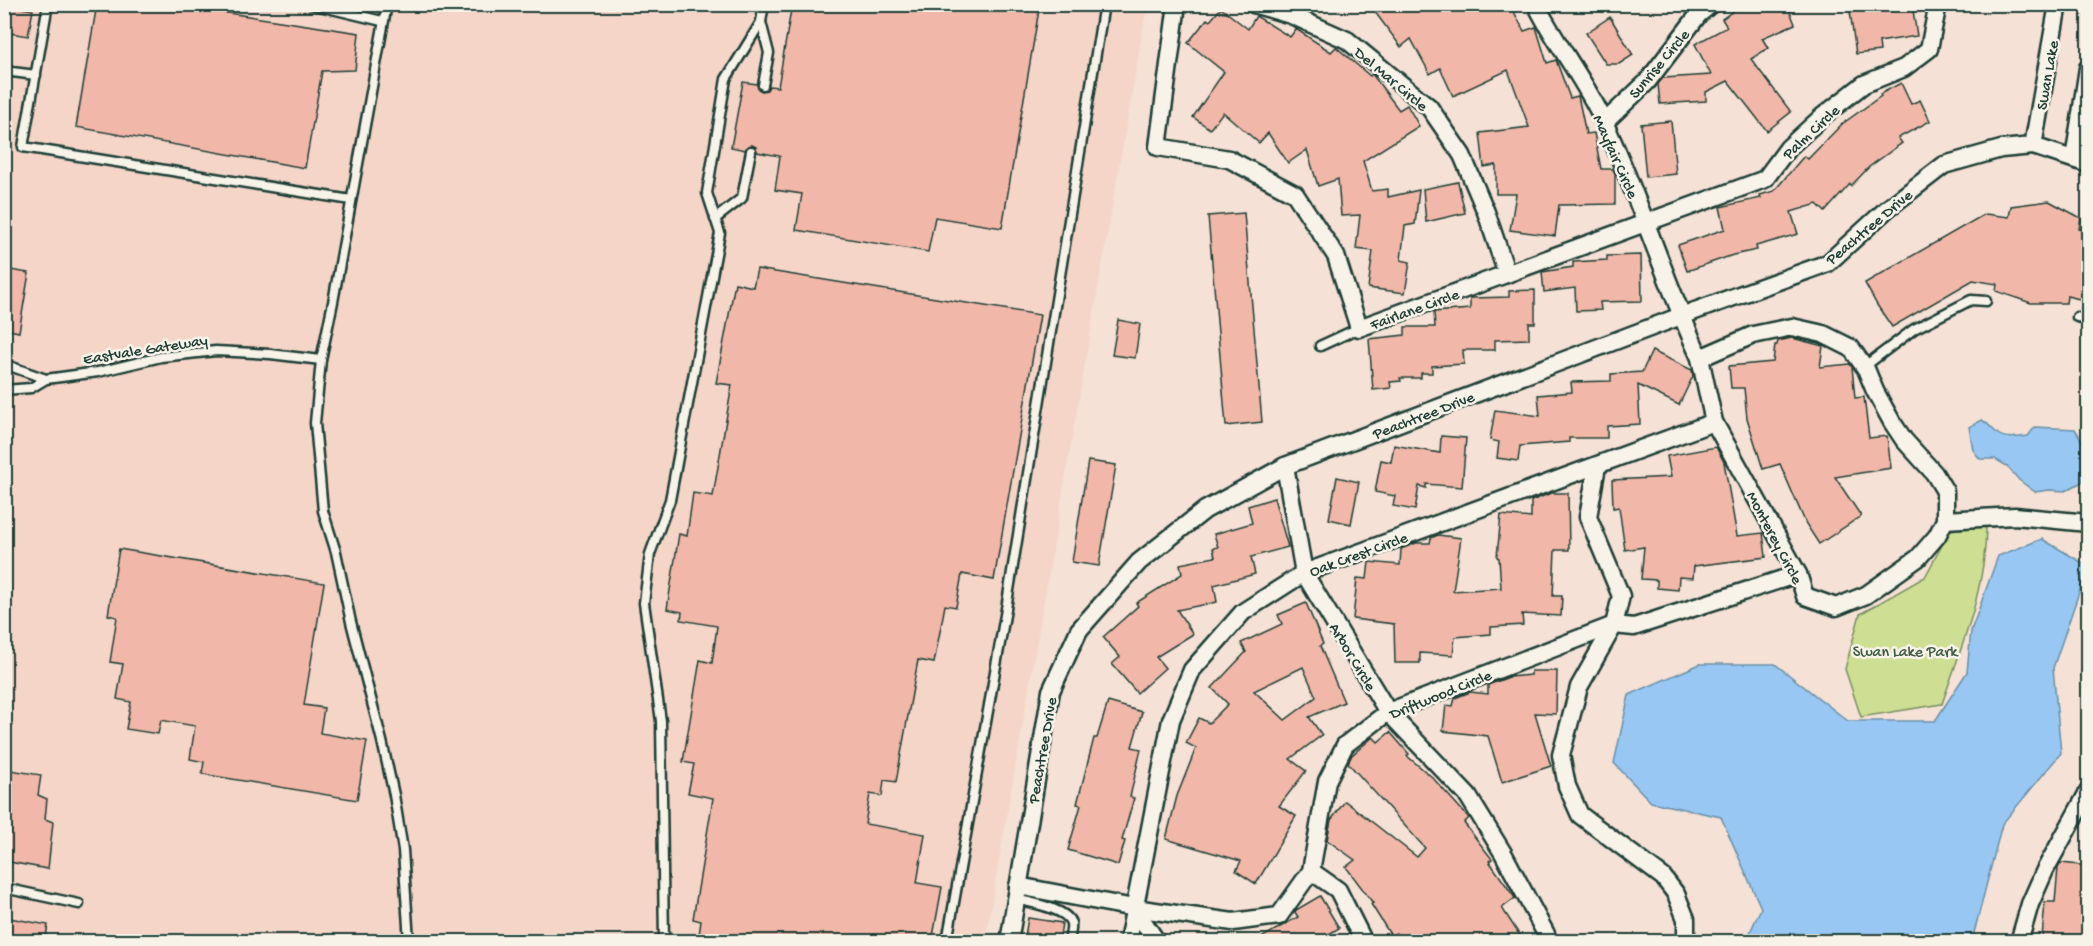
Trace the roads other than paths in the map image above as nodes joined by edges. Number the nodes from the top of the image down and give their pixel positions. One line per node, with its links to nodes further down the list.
1 (48, 4): 16 (lane)
2 (311, 4): 12 (lane)
3 (387, 4): 12 (lane)
4 (764, 4): 13 (lane)
5 (1104, 4): 55 (lane)
6 (1177, 4): 30 (street, Fairlane Circle)
7 (1253, 4): 25 (street, Del Mar Circle)
8 (1536, 4): 18 (street, Mayfair Circle)
9 (1711, 4): 18 (street, Sunrise Circle)
10 (1938, 4): 24 (street, Palm Circle)
11 (2058, 4): 19 (street, Swan Lake)
12 (382, 21): 22 (lane)
13 (761, 22): 17 (lane); 23 (lane)
14 (2088, 68): 21 (street)
15 (4, 71): 16 (lane)
16 (36, 75): 22 (lane)
17 (763, 85)
18 (1605, 122): 24 (street, Mayfair Circle)
19 (2033, 146): 21 (street, Peachtree Drive); 27 (street, Peachtree Drive)
20 (751, 151): 23 (lane)
21 (2081, 162)
22 (351, 200): 33 (lane)
23 (715, 219): 54 (lane)
24 (1646, 222): 25 (street, Fairlane Circle); 27 (street, Mayfair Circle)
25 (1508, 274): 30 (street, Fairlane Circle)
26 (1986, 301): 35 (lane)
27 (1681, 316): 32 (street, Mayfair Circle); 39 (street, Peachtree Drive)
28 (2077, 317): 29 (lane)
29 (2088, 325)
30 (1359, 328): 31 (lane)
31 (1320, 346)
32 (1700, 358): 35 (street); 38 (street, Monterey Circle)
33 (321, 360): 36 (lane, Eastvale Gateway); 53 (lane)
34 (4, 364): 36 (lane)
35 (1864, 366): 41 (street)
36 (46, 379): 37 (lane, Eastvale Gateway)
37 (4, 390)
38 (1714, 422): 40 (street, Oak Crest Circle); 44 (street, Monterey Circle)
39 (1286, 466): 43 (street, Arbor Circle); 50 (street, Peachtree Drive)
40 (1597, 466): 43 (street, Oak Crest Circle); 45 (street)
41 (1945, 520): 42 (street); 44 (street, Monterey Circle)
42 (2088, 523)
43 (1305, 573): 46 (street, Arbor Circle); 52 (street, Oak Crest Circle)
44 (1798, 574): 45 (street, Driftwood Circle)
45 (1614, 625): 46 (street, Driftwood Circle); 62 (street)
46 (1388, 712): 48 (street, Driftwood Circle); 61 (street, Arbor Circle)
47 (2088, 792): 63 (street)
48 (1311, 871): 52 (street, Driftwood Circle); 60 (street)
49 (4, 888): 51 (lane)
50 (1017, 893): 52 (street, Driftwood Circle); 56 (street, Peachtree Drive); 57 (lane)
51 (79, 904)
52 (1134, 908): 58 (street, Oak Crest Circle); 59 (street)
53 (409, 942)
54 (664, 942)
55 (947, 942)
56 (1009, 942)
57 (1069, 942)
58 (1128, 942)
59 (1157, 942)
60 (1364, 942)
61 (1548, 942)
62 (1686, 942)
63 (2019, 942)

